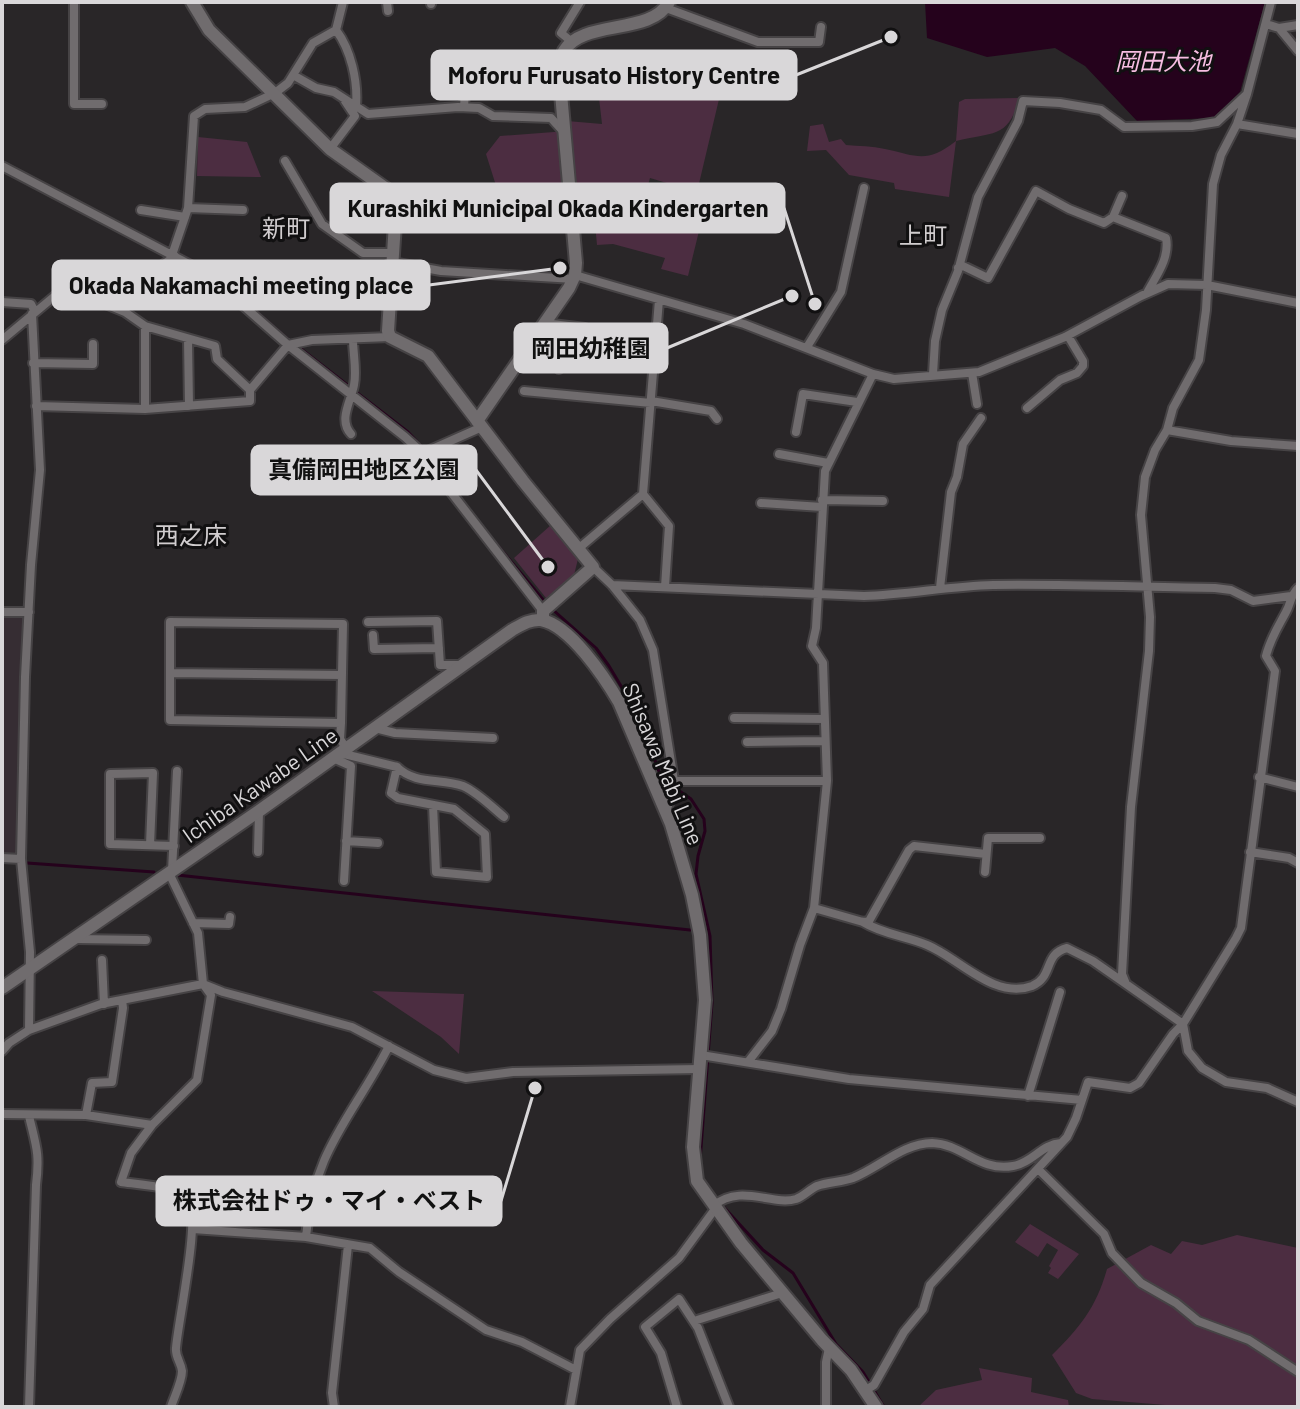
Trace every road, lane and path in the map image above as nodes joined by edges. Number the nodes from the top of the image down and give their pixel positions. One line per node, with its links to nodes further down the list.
1 (74, 2): 19 (street)
2 (192, 2): 16 (main road)
3 (343, 2): 11 (street)
4 (580, 2): 12 (street)
5 (1272, 2): 7 (street)
6 (668, 5): 9 (street); 12 (main road)
7 (1266, 24): 10 (street); 17 (street)
8 (1298, 25): 10 (street)
9 (821, 27)
10 (1279, 28): 13 (street)
11 (336, 30): 14 (street); 20 (street)
12 (572, 42): 15 (main road)
13 (1298, 51)
14 (293, 75): 16 (street); 18 (street)
15 (560, 82): 21 (street); 23 (main road)
16 (275, 93): 25 (main road); 32 (street)
17 (1247, 94): 22 (street); 36 (street)
18 (341, 96): 20 (street); 25 (street)
19 (102, 104)
20 (356, 106): 21 (street)
21 (464, 107): 23 (street)
22 (1237, 124): 24 (street); 39 (street)
23 (563, 131): 37 (main road)
24 (1298, 134)
25 (330, 149): 35 (main road)
26 (285, 161): 35 (street)
27 (2, 166): 34 (street)
28 (864, 188): 56 (street)
29 (1122, 196): 33 (street)
30 (141, 210): 32 (street)
31 (243, 210): 32 (street)
32 (187, 212): 34 (street)
33 (1113, 217): 36 (street); 40 (street)
34 (174, 252): 38 (street); 55 (street)
35 (392, 258): 37 (street); 50 (main road)
36 (958, 268): 61 (street)
37 (574, 277): 41 (street); 45 (main road)
38 (103, 283): 44 (street); 46 (street)
39 (1207, 285): 40 (street); 43 (street); 75 (street)
40 (1147, 293): 49 (street)
41 (659, 300): 56 (street); 65 (street)
42 (2, 302): 44 (street)
43 (1298, 303)
44 (34, 313): 53 (street); 57 (street)
45 (544, 323): 47 (street); 74 (main road)
46 (145, 326): 51 (street); 71 (street)
47 (562, 326): 48 (street); 58 (street)
48 (585, 328)
49 (1068, 336): 59 (street); 70 (street)
50 (390, 337): 52 (street); 74 (main road)
51 (188, 339): 62 (street); 69 (street)
52 (353, 339): 55 (street); 63 (street)
53 (2, 340)
54 (93, 344): 57 (street)
55 (292, 344): 62 (street); 63 (street)
56 (807, 347): 60 (street)
57 (33, 363): 68 (street)
58 (559, 369)
59 (972, 373): 61 (street); 67 (street)
60 (873, 374): 61 (street); 66 (street)
61 (933, 374)
62 (250, 390): 69 (street)
63 (352, 390): 77 (street); 79 (street)
64 (524, 391): 65 (street)
65 (651, 402): 73 (street); 82 (street)
66 (857, 402): 76 (street); 81 (street)
67 (977, 404)
68 (36, 406): 71 (street); 97 (street)
69 (189, 406): 71 (street)
70 (1027, 408)
71 (145, 409)
72 (981, 418): 91 (street)
73 (717, 419)
74 (479, 424): 79 (street); 86 (main road)
75 (1167, 430): 78 (street); 90 (street)
76 (796, 432)
77 (351, 434)
78 (1298, 446)
79 (424, 452): 99 (street)
80 (779, 454): 81 (street)
81 (828, 463): 85 (street)
82 (643, 494): 86 (street); 89 (street)
83 (883, 501): 85 (street)
84 (761, 503): 85 (street)
85 (822, 503): 93 (street)
86 (578, 549): 87 (main road)
87 (593, 567): 88 (street); 99 (main road)
88 (612, 585): 89 (street); 118 (street)
89 (665, 587): 93 (street)
90 (1147, 587): 91 (street); 94 (street); 147 (street)
91 (940, 588): 93 (street)
92 (1298, 588): 94 (street)
93 (817, 595): 107 (street)
94 (1291, 596): 95 (street)
95 (1287, 611): 98 (street); 116 (street)
96 (2, 612): 97 (street)
97 (29, 612): 133 (street)
98 (1298, 612)
99 (543, 616): 103 (main road, Ichiba Kawabe Line); 121 (main road, Shisawa Mabi Line)
100 (368, 622): 102 (street)
101 (373, 635): 102 (street)
102 (439, 648): 103 (street)
103 (464, 665): 109 (main road, Ichiba Kawabe Line)
104 (170, 673): 105 (street); 105 (street); 108 (street)
105 (342, 675): 108 (street)
106 (734, 718): 107 (street)
107 (824, 719): 111 (street)
108 (341, 723): 113 (street)
109 (374, 728): 110 (street); 113 (main road, Ichiba Kawabe Line)
110 (493, 738)
111 (825, 741): 112 (street); 117 (street)
112 (747, 742)
113 (339, 753): 114 (street); 122 (main road, Ichiba Kawabe Line); 125 (street)
114 (397, 767): 120 (street); 123 (street)
115 (177, 771): 128 (street)
116 (1259, 777): 119 (street); 130 (street)
117 (827, 781): 118 (street); 138 (street)
118 (674, 785): 121 (street)
119 (1298, 787)
120 (433, 805): 120 (street)
121 (666, 810): 156 (main road, Shisawa Mabi Line)
122 (259, 811): 129 (street); 135 (main road, Ichiba Kawabe Line)
123 (504, 817)
124 (1040, 838): 131 (street)
125 (346, 841): 126 (street); 137 (street)
126 (378, 843)
127 (150, 845): 127 (street); 128 (street)
128 (174, 846): 135 (street)
129 (258, 852)
130 (1250, 852): 134 (street); 152 (street)
131 (986, 854): 136 (street); 140 (street)
132 (2, 858): 133 (street)
133 (21, 859): 145 (street)
134 (1298, 863)
135 (171, 872): 141 (street); 142 (main road, Ichiba Kawabe Line)
136 (985, 872)
137 (344, 881)
138 (814, 908): 140 (street); 157 (street)
139 (230, 917): 141 (street)
140 (863, 922): 147 (street)
141 (193, 923): 146 (street)
142 (75, 938): 143 (street); 145 (main road, Ichiba Kawabe Line)
143 (146, 940)
144 (102, 960): 151 (street)
145 (29, 969): 148 (main road, Ichiba Kawabe Line); 153 (street)
146 (203, 984): 150 (street); 154 (street); 165 (street)
147 (1126, 984): 152 (street)
148 (2, 988)
149 (1060, 992): 159 (street)
150 (122, 1000): 151 (street); 163 (street)
151 (104, 1004): 153 (street)
152 (1183, 1024): 160 (street); 161 (street)
153 (29, 1030): 155 (street)
154 (389, 1046): 158 (street); 170 (street)
155 (2, 1051)
156 (705, 1055): 157 (street); 158 (main road, Shisawa Mabi Line)
157 (748, 1062): 159 (street)
158 (700, 1069): 168 (main road, Shisawa Mabi Line)
159 (1028, 1096): 160 (street)
160 (1082, 1100): 166 (street)
161 (1298, 1102)
162 (2, 1114): 164 (street)
163 (86, 1115): 164 (street); 165 (street)
164 (29, 1116): 178 (street)
165 (152, 1125): 169 (street)
166 (1061, 1143): 167 (street); 168 (street)
167 (1038, 1169): 176 (street); 177 (street)
168 (716, 1204): 172 (main road, Shisawa Mabi Line); 175 (street)
169 (193, 1229): 170 (street); 179 (street)
170 (306, 1237): 171 (street)
171 (348, 1245): 175 (street); 180 (street)
172 (782, 1293): 173 (street); 174 (main road, Shisawa Mabi Line)
173 (694, 1321): 182 (street); 183 (street)
174 (829, 1348): 177 (main road, Shisawa Mabi Line); 184 (street)
175 (576, 1370): 181 (street)
176 (1298, 1372)
177 (870, 1388): 185 (main road, Shisawa Mabi Line)
178 (29, 1407)
179 (171, 1407)
180 (334, 1407)
181 (570, 1407)
182 (677, 1407)
183 (729, 1407)
184 (826, 1407)
185 (876, 1407)

